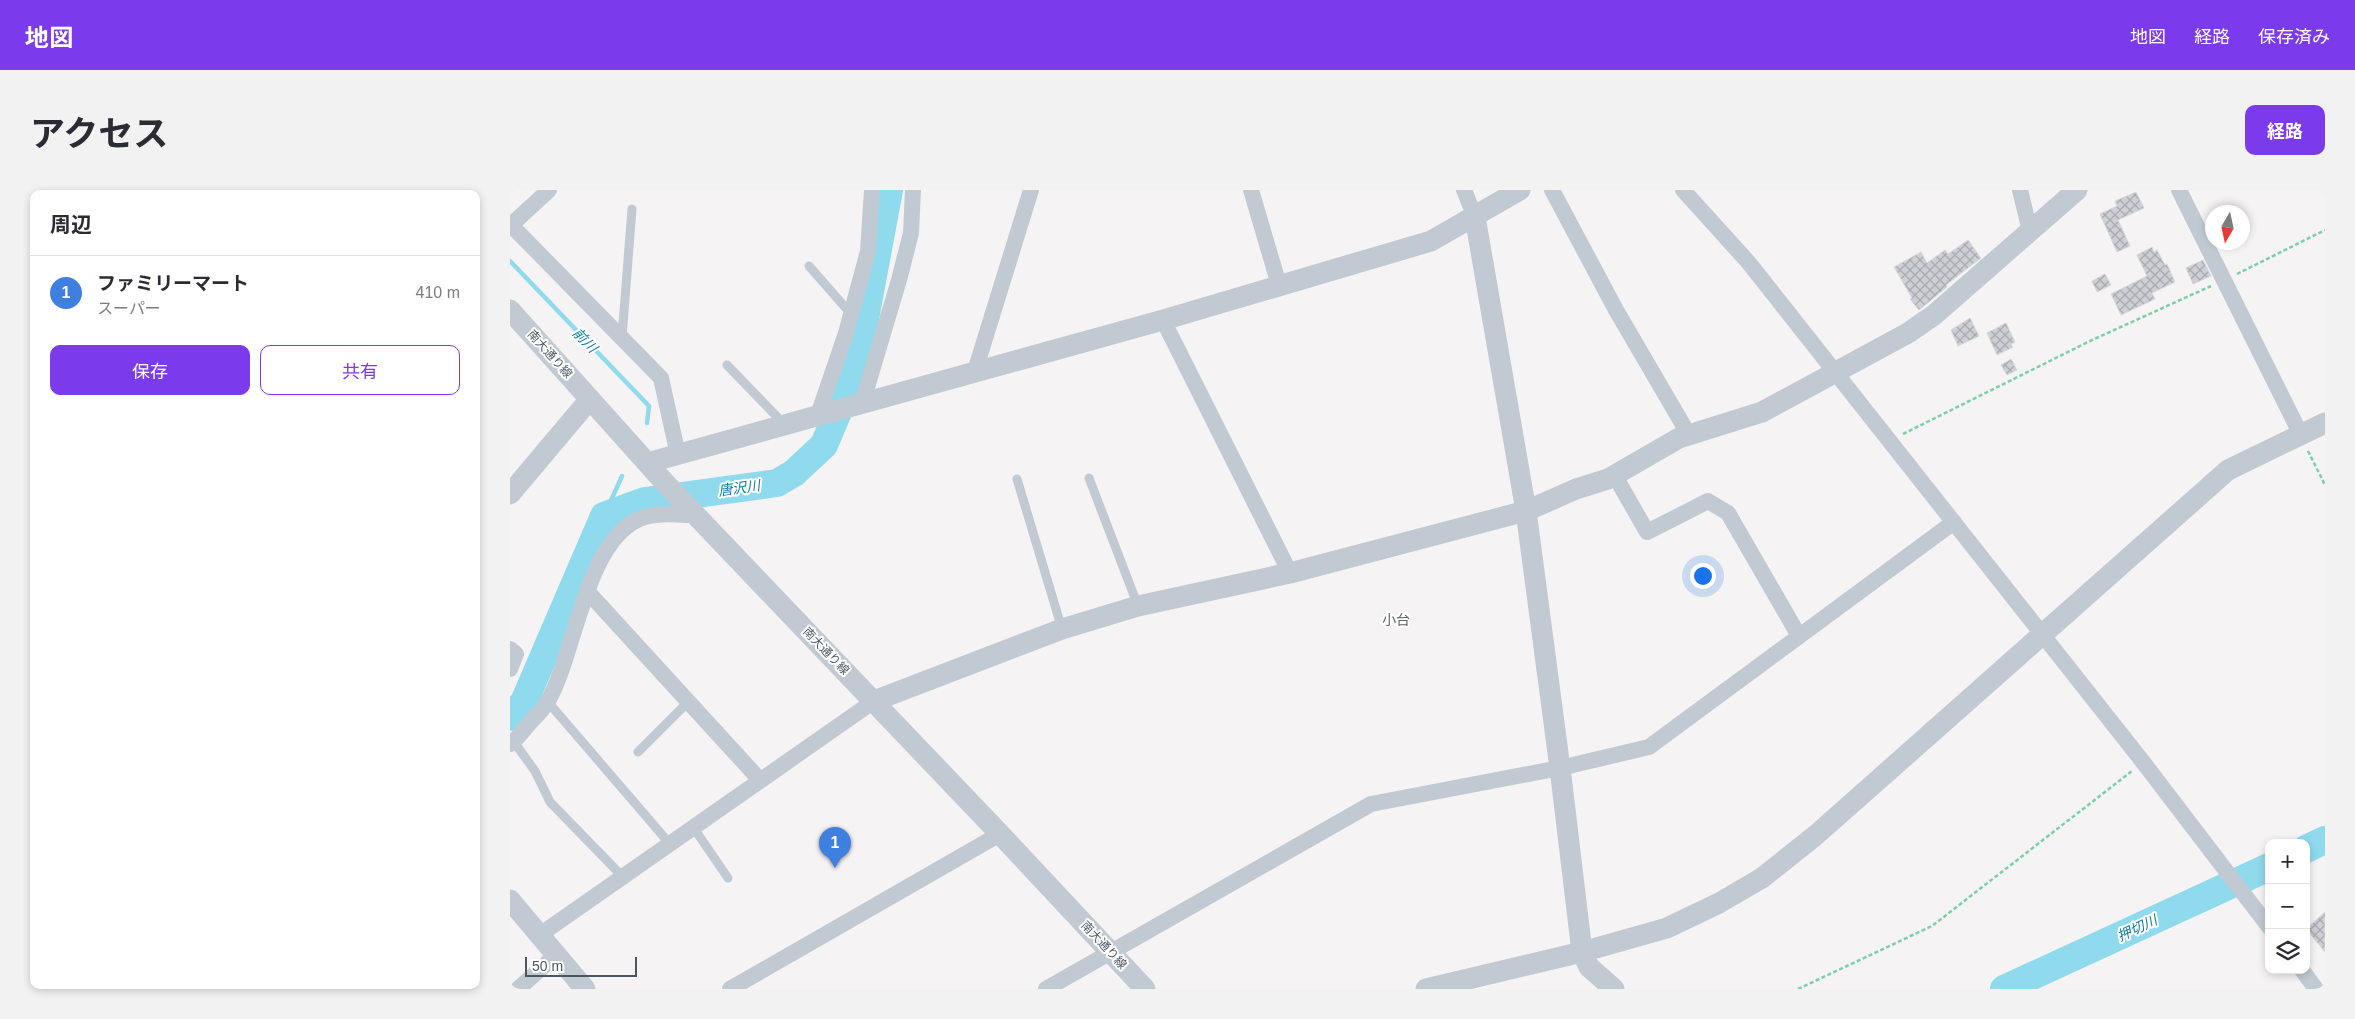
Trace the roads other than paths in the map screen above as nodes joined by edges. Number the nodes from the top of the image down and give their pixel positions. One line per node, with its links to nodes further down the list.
1 (549, 190): 15 (street)
2 (872, 190): 20 (street)
3 (913, 190): 27 (street)
4 (1031, 190): 24 (street)
5 (1251, 190): 18 (street)
6 (1464, 190): 14 (street)
7 (1520, 190): 14 (street)
8 (1552, 190): 32 (street)
9 (1683, 190): 25 (street)
10 (2020, 190): 16 (street)
11 (2077, 190): 16 (street)
12 (2179, 190): 31 (street)
13 (632, 209): 22 (lane)
14 (1475, 217): 18 (street); 40 (street)
15 (511, 225): 22 (street)
16 (2030, 231): 25 (street)
17 (809, 266): 20 (lane)
18 (1279, 286): 21 (street)
19 (510, 310): 26 (street, 南大通り線)
20 (851, 314): 28 (street)
21 (1163, 320): 24 (street); 42 (street)
22 (622, 337): 33 (street)
23 (727, 365): 30 (lane)
24 (975, 371): 27 (street)
25 (1836, 372): 32 (street); 41 (street)
26 (590, 399): 34 (street, 南大通り線); 38 (street)
27 (858, 405): 28 (street)
28 (820, 414): 30 (street)
29 (2325, 423): 31 (street)
30 (785, 425): 33 (street)
31 (2301, 434): 46 (street)
32 (1689, 435): 35 (street)
33 (678, 455): 34 (street)
34 (648, 463): 39 (street, 南大通り線)
35 (1615, 476): 40 (street); 47 (street)
36 (1089, 478): 44 (lane)
37 (1017, 479): 45 (lane)
38 (510, 494)
39 (691, 511): 43 (street); 50 (street, 南大通り線)
40 (1526, 511): 42 (street); 55 (street)
41 (1954, 522): 46 (street); 47 (street)
42 (1290, 574): 44 (street)
43 (587, 592): 51 (street); 52 (street)
44 (1138, 606): 45 (street)
45 (1062, 629): 50 (street)
46 (2042, 635): 63 (street); 65 (street)
47 (1799, 636): 55 (street)
48 (510, 649): 49 (street)
49 (510, 669)
50 (874, 701): 56 (street); 58 (street, 南大通り線)
51 (548, 702): 53 (street); 59 (lane)
52 (688, 702): 54 (lane); 56 (street)
53 (512, 743): 60 (lane)
54 (638, 752)
55 (1560, 768): 65 (street); 66 (street)
56 (760, 780): 57 (street)
57 (693, 827): 59 (street); 61 (lane)
58 (1000, 834): 66 (street, 南大通り線); 71 (street)
59 (670, 844): 60 (street)
60 (623, 877): 64 (street)
61 (728, 878)
62 (510, 900): 64 (street)
63 (2265, 922)
64 (541, 934): 67 (street)
65 (1582, 952): 74 (street); 75 (street)
66 (1111, 953): 72 (street); 73 (street, 南大通り線)
67 (556, 955): 69 (street); 70 (street)
68 (2305, 974): 76 (street)
69 (518, 989)
70 (585, 989)
71 (730, 989)
72 (1046, 989)
73 (1144, 989)
74 (1426, 989)
75 (1614, 989)
76 (2316, 989)

